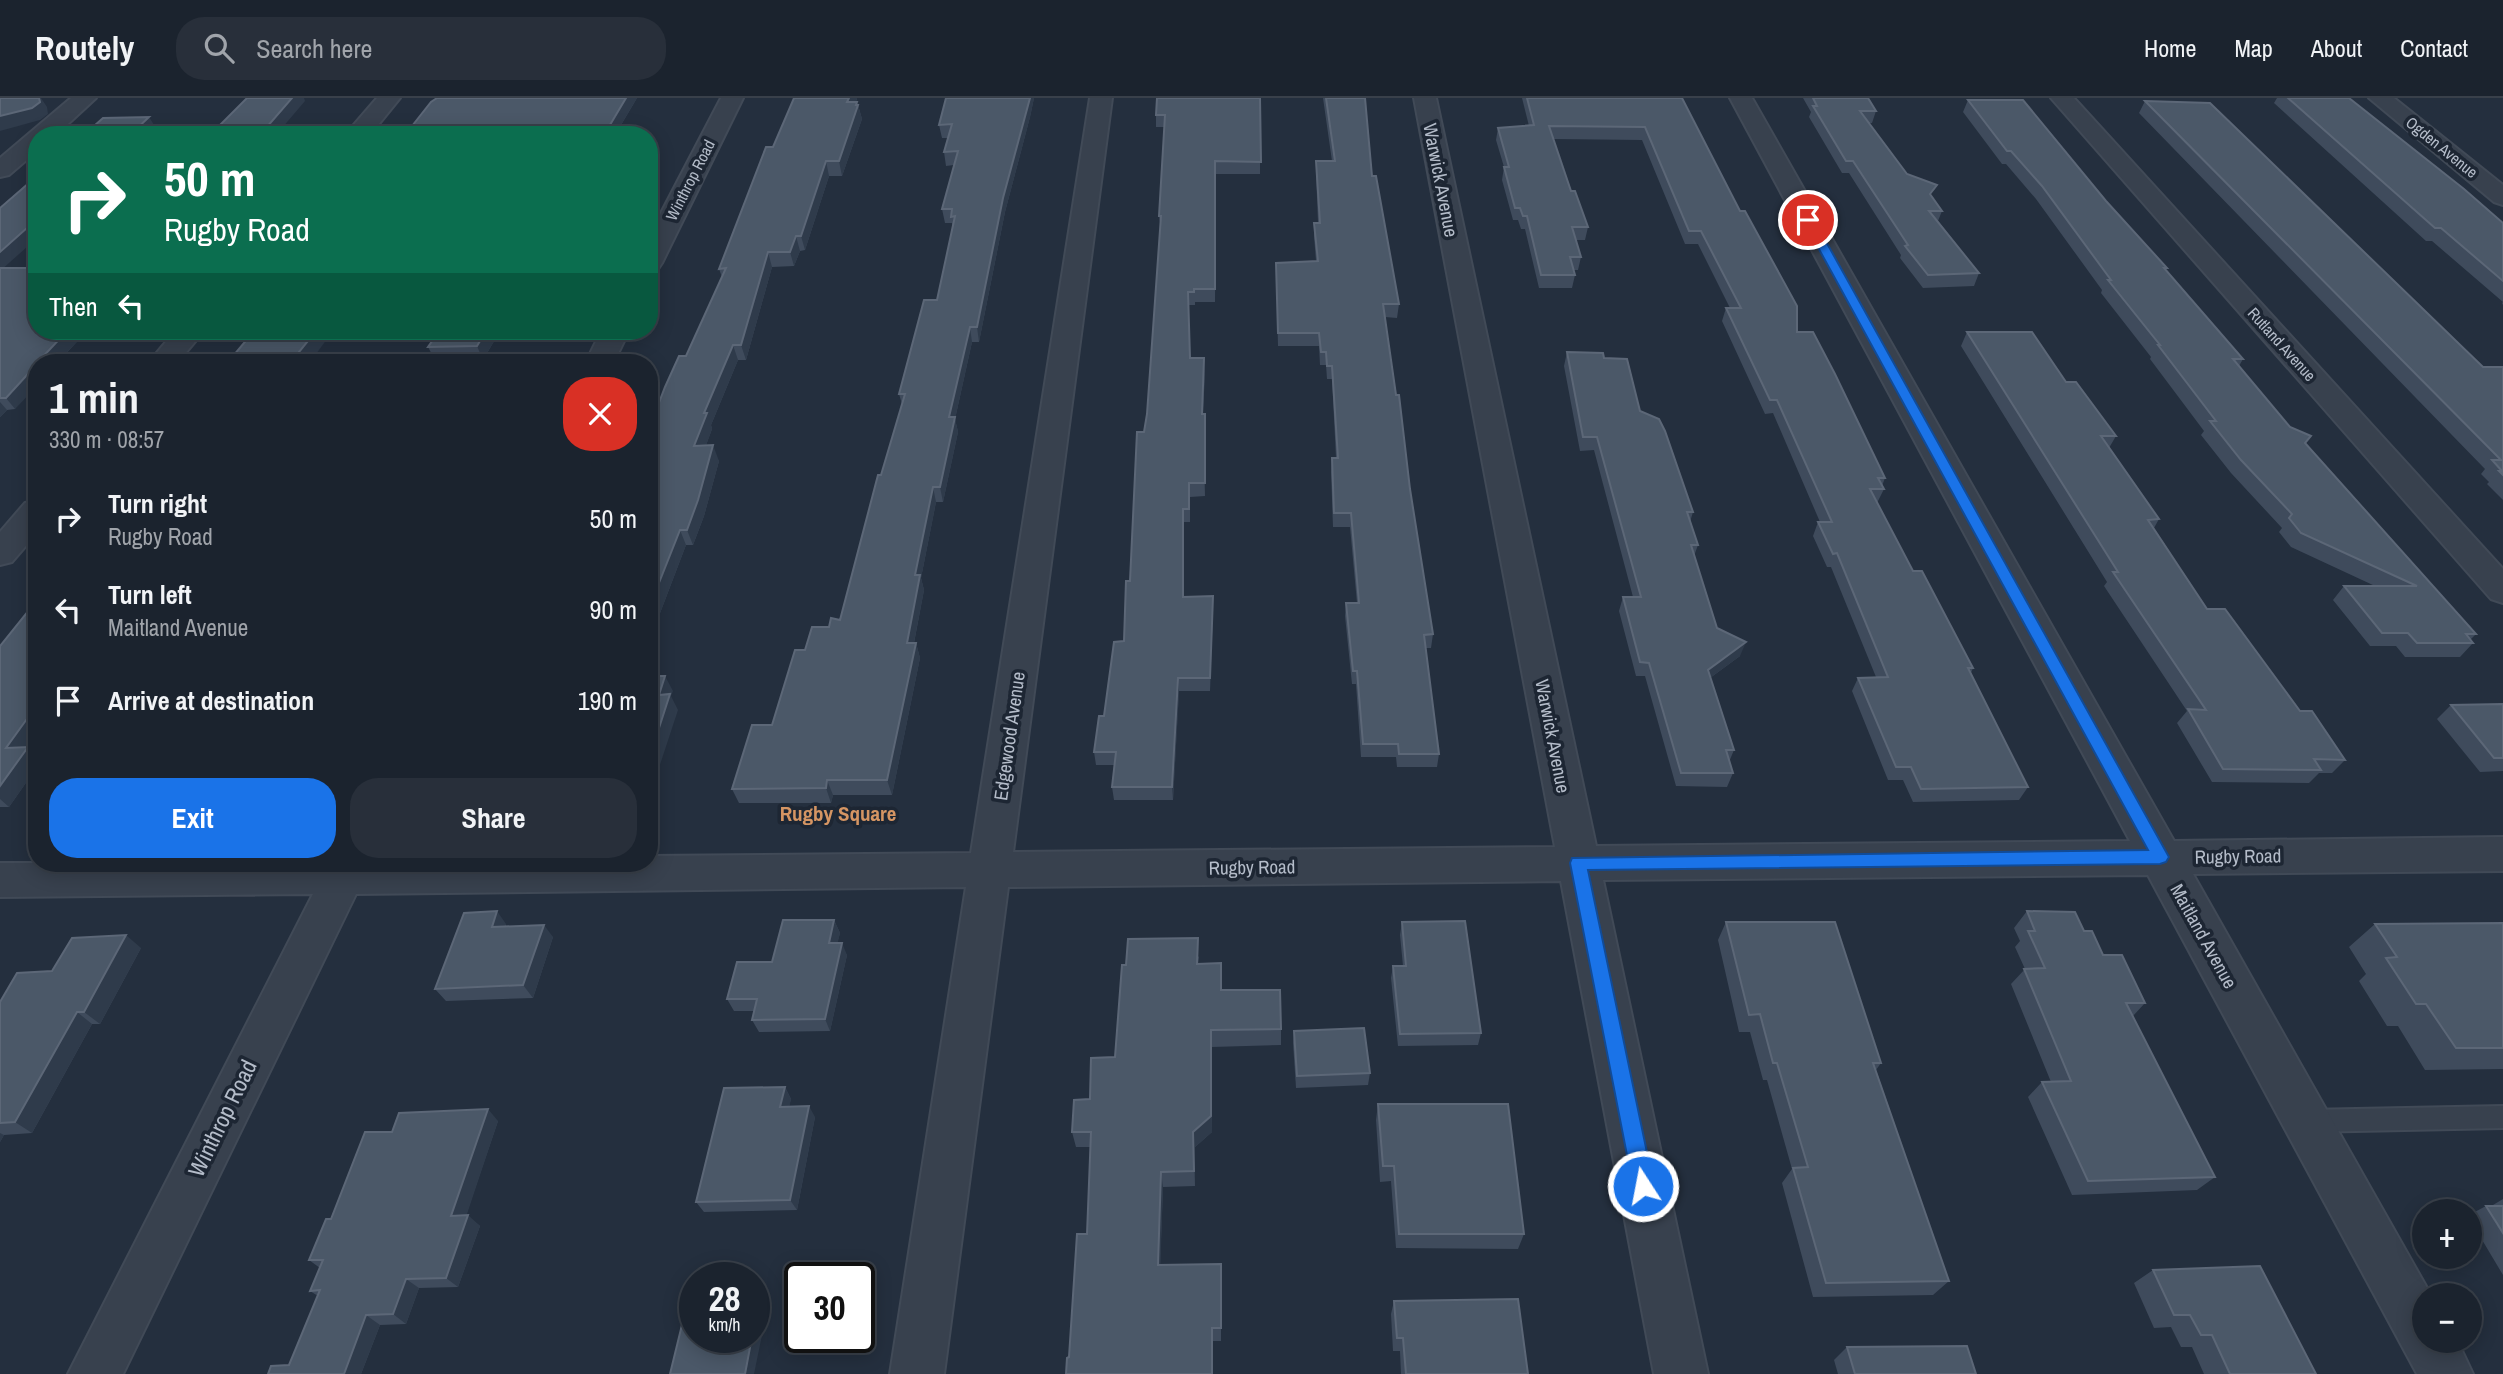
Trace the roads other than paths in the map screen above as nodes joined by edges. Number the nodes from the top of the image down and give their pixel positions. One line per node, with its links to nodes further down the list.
1 (85, 98): 9 (street)
2 (389, 98): 10 (street)
3 (732, 98): 14 (street, Winthrop Road)
4 (1101, 98): 24 (street, Edgewood Avenue)
5 (1425, 98): 22 (street, Warwick Avenue)
6 (1741, 98): 21 (street, Maitland Avenue)
7 (2062, 98): 19 (street, Rutland Avenue)
8 (2380, 98): 13 (street, Ogden Avenue)
9 (52, 126)
10 (366, 126)
11 (28, 147): 12 (street)
12 (0, 170)
13 (2503, 197)
14 (658, 245)
15 (182, 340): 16 (street)
16 (170, 354)
17 (28, 521): 18 (street)
18 (0, 554)
19 (2503, 591)
20 (2503, 854): 21 (street, Rugby Road)
21 (2160, 857): 22 (street, Rugby Road); 29 (street, Maitland Avenue)
22 (1578, 863): 24 (street, Rugby Road); 34 (street, Warwick Avenue)
23 (658, 870): 24 (street, Rugby Road)
24 (990, 870): 33 (street, Edgewood Avenue)
25 (277, 872): 27 (street, Rugby Road)
26 (345, 872): 32 (street, Winthrop Road)
27 (0, 880)
28 (2503, 1117): 29 (lane)
29 (2306, 1121): 30 (street, Maitland Avenue)
30 (2412, 1312)
31 (2435, 1353): 35 (street)
32 (95, 1374)
33 (917, 1374)
34 (1681, 1374)
35 (2446, 1374)

